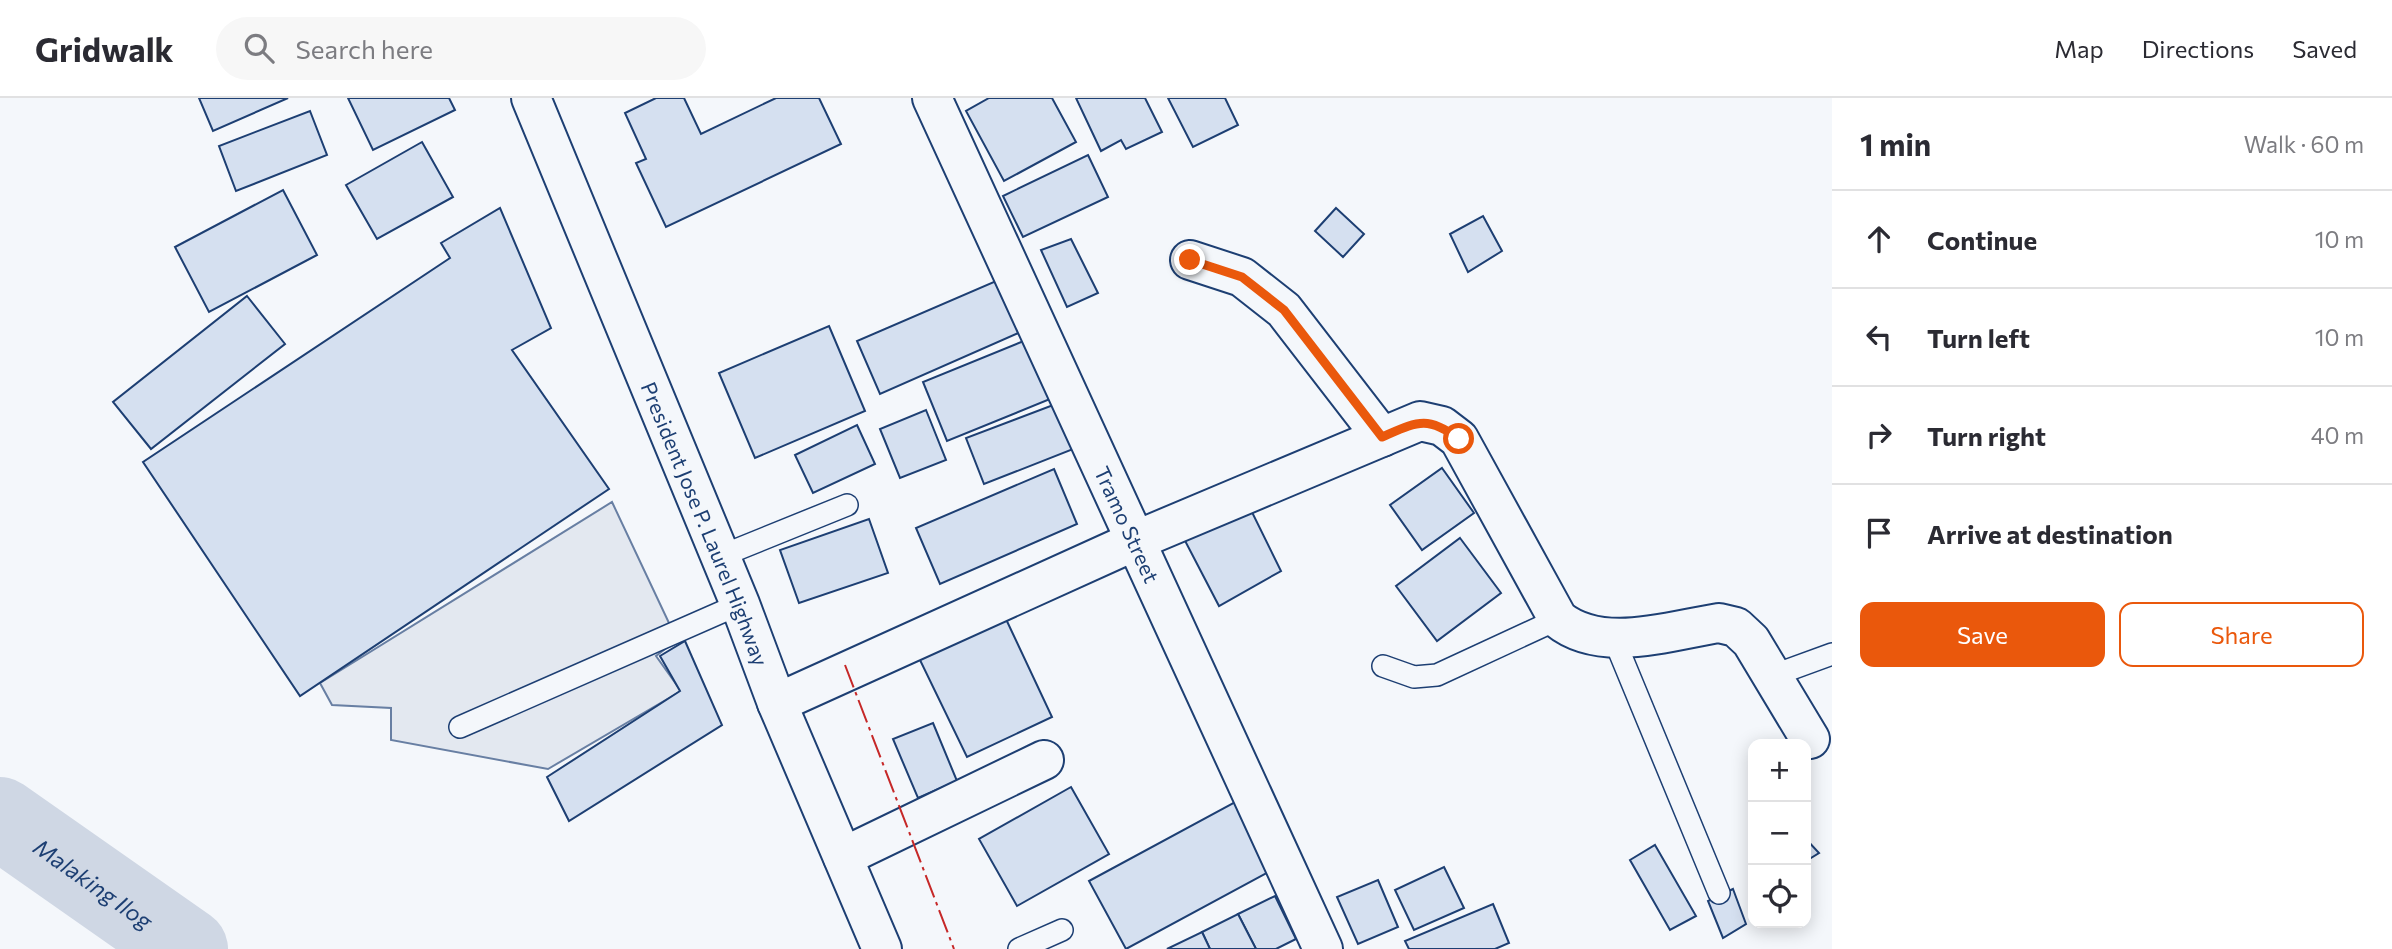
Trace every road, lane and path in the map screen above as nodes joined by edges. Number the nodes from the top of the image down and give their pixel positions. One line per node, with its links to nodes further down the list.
1 (531, 98): 7 (main road, President Jose P. Laurel Highway)
2 (932, 98): 6 (main road, Tramo Street)
3 (1190, 260): 4 (main road)
4 (1382, 437): 6 (main road); 9 (main road)
5 (847, 506): 7 (lane)
6 (1138, 540): 14 (main road); 23 (main road, Tramo Street)
7 (721, 556): 8 (main road, President Jose P. Laurel Highway)
8 (740, 604): 14 (main road, President Jose P. Laurel Highway); 15 (lane)
9 (1558, 619): 10 (main road); 12 (lane)
10 (1614, 639): 13 (main road); 19 (lane)
11 (1832, 654): 13 (lane)
12 (1383, 666)
13 (1772, 676): 16 (main road)
14 (777, 703): 18 (main road, President Jose P. Laurel Highway)
15 (460, 727)
16 (1810, 739)
17 (1044, 760): 18 (main road)
18 (843, 857): 21 (main road, President Jose P. Laurel Highway)
19 (1719, 893)
20 (1062, 930): 22 (lane)
21 (882, 949)
22 (1019, 949)
23 (1323, 949)

